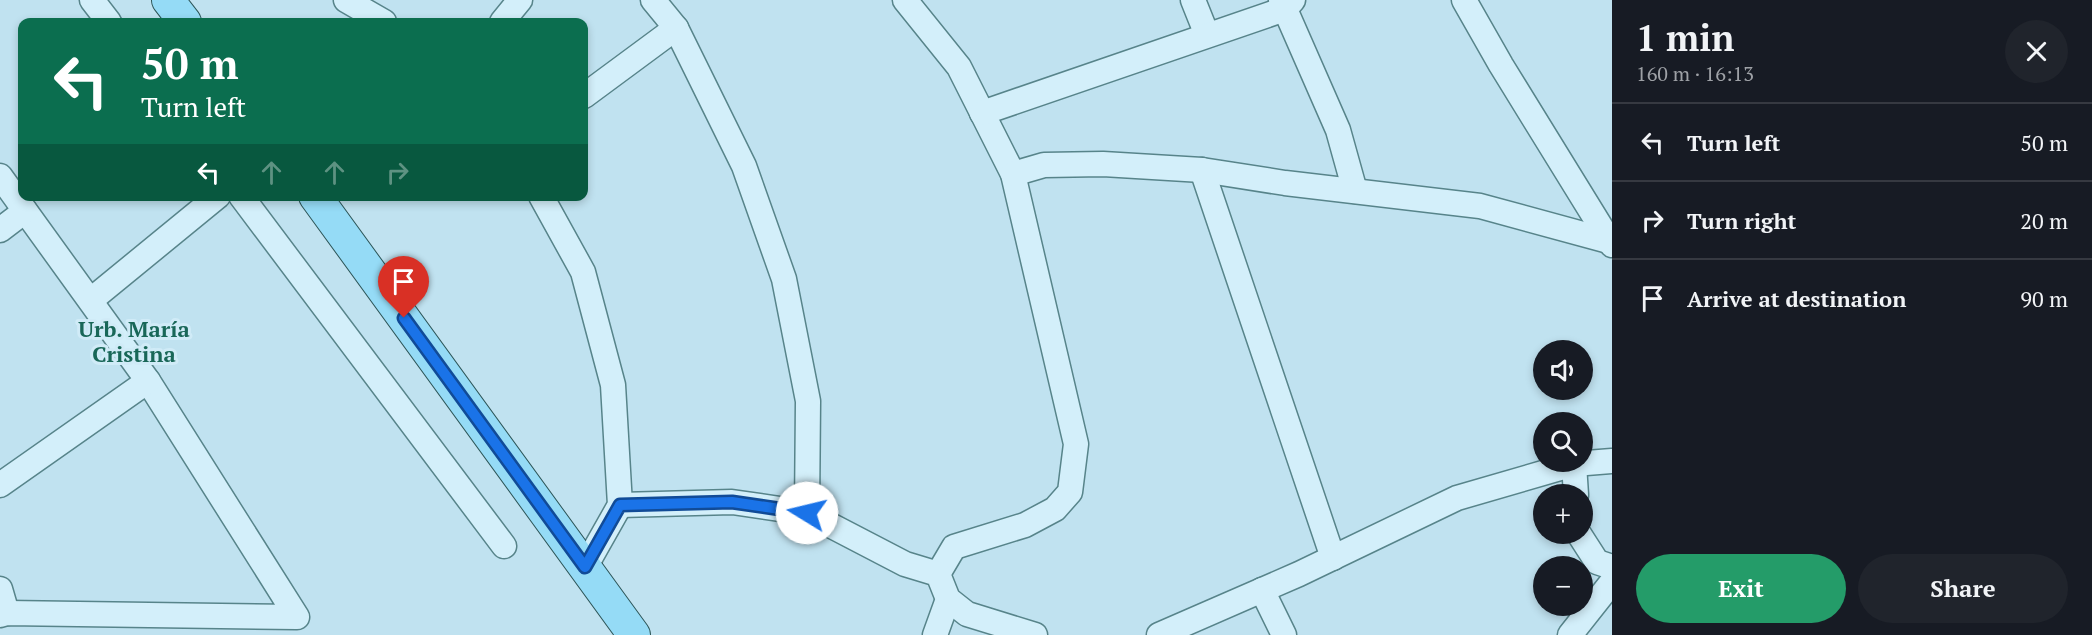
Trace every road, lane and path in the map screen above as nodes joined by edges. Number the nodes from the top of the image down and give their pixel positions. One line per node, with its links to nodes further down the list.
1 (92, 0): 10 (street)
2 (168, 0): 11 (main road)
3 (346, 0): 12 (street)
4 (520, 0): 13 (street)
5 (653, 0): 14 (street)
6 (905, 0): 17 (street)
7 (1193, 0): 15 (street)
8 (1464, 0): 28 (street)
9 (1286, 3): 15 (street); 21 (street)
10 (106, 18)
11 (182, 18)
12 (377, 18)
13 (505, 18)
14 (675, 28): 16 (street); 36 (street)
15 (1207, 36): 17 (street)
16 (588, 93)
17 (982, 113): 19 (street)
18 (1202, 170): 19 (street); 21 (street); 39 (street)
19 (1013, 174): 42 (street)
20 (0, 176): 26 (street)
21 (1355, 191): 28 (street)
22 (212, 201): 29 (street)
23 (245, 201): 38 (street)
24 (319, 201): 40 (main road)
25 (544, 201): 35 (street)
26 (25, 211): 27 (street); 29 (street)
27 (0, 230)
28 (1612, 243)
29 (91, 300): 30 (street)
30 (148, 381): 34 (street); 47 (street)
31 (1612, 461): 32 (street)
32 (1593, 462)
33 (1546, 472): 39 (street)
34 (0, 485)
35 (620, 505): 36 (street); 40 (street)
36 (807, 513): 42 (street)
37 (1585, 544): 41 (street)
38 (504, 546)
39 (1333, 558): 45 (street)
40 (585, 567): 48 (main road)
41 (1612, 567)
42 (938, 574): 46 (street)
43 (1612, 582): 53 (street)
44 (0, 589): 47 (street)
45 (1263, 590): 51 (street); 52 (street)
46 (948, 599): 49 (street); 50 (street)
47 (4, 614)
48 (634, 635)
49 (935, 635)
50 (1035, 635)
51 (1159, 635)
52 (1284, 635)
53 (1570, 635)

